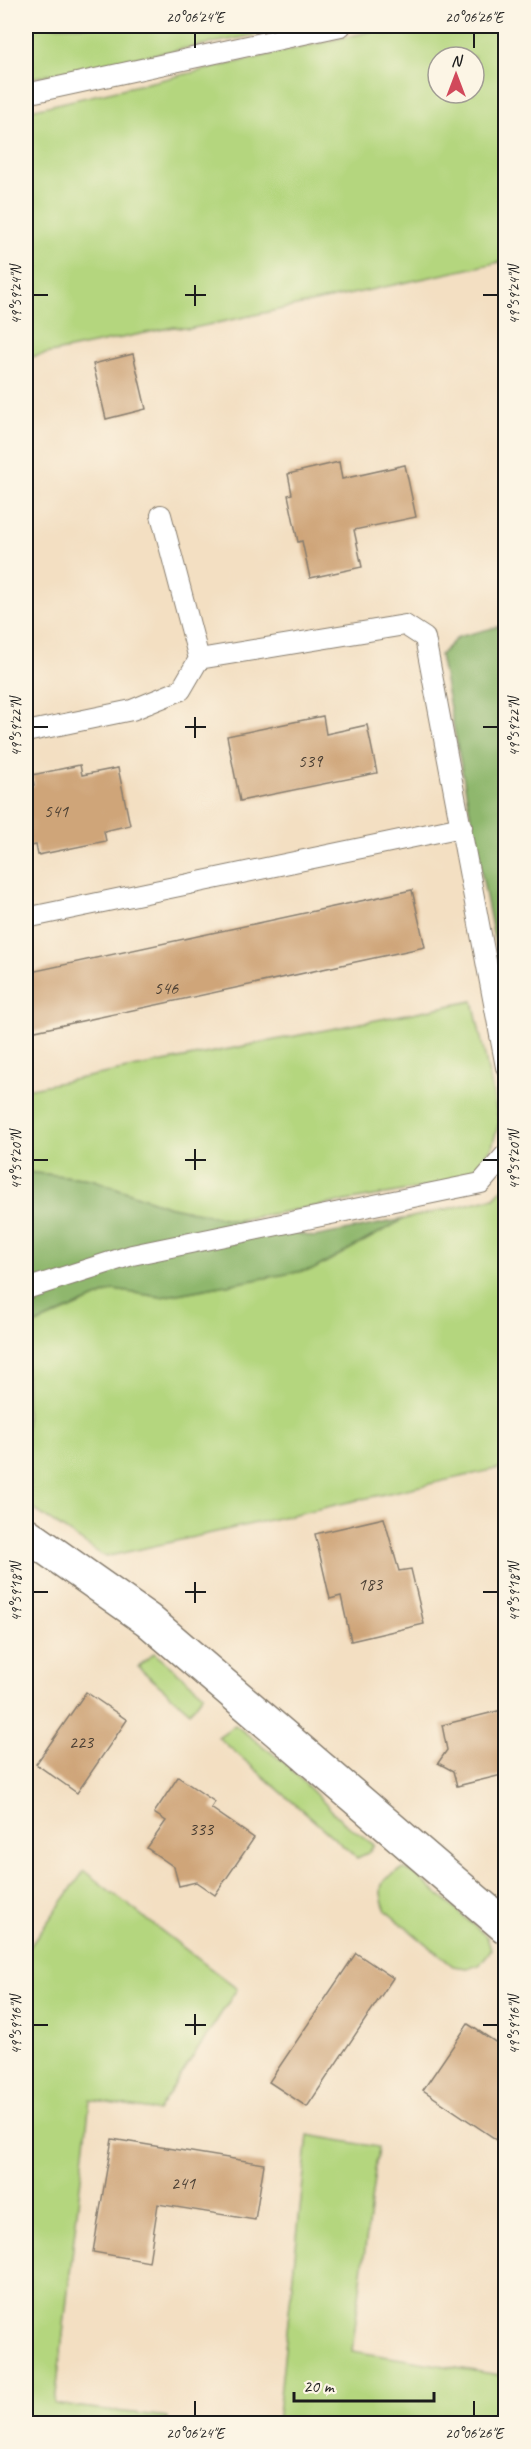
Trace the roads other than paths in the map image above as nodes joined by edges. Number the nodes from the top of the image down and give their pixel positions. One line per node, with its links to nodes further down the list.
1 (341, 26): 2 (lane)
2 (26, 94)
3 (161, 514): 4 (lane)
4 (199, 659): 5 (lane); 6 (lane)
5 (26, 732)
6 (462, 827): 7 (lane); 8 (lane)
7 (26, 918)
8 (506, 1067)
9 (506, 1154): 10 (lane)
10 (26, 1289)
11 (26, 1534): 12 (street)
12 (506, 1927)

